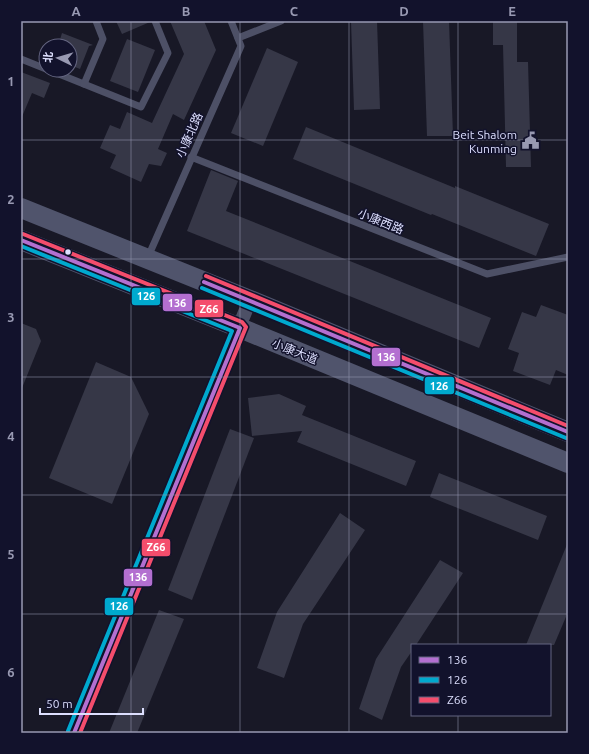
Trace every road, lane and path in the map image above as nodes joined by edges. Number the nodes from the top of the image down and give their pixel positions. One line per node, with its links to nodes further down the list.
1 (96, 21): 9 (lane)
2 (155, 21): 9 (lane)
3 (231, 21): 5 (lane, 小康北路)
4 (281, 21): 5 (lane)
5 (238, 38): 10 (lane, 小康北路)
6 (21, 59): 7 (lane)
7 (38, 66)
8 (68, 78): 9 (lane)
9 (84, 84)
10 (191, 157): 13 (lane, 小康西路); 14 (lane, 小康北路)
11 (21, 208): 14 (main road)
12 (21, 240): 16 (main road, 小康大道)
13 (568, 257)
14 (147, 259): 15 (main road)
15 (250, 300): 16 (street); 17 (main road)
16 (240, 328): 18 (main road, 小康大道); 19 (street)
17 (568, 432)
18 (568, 463)
19 (74, 733)

